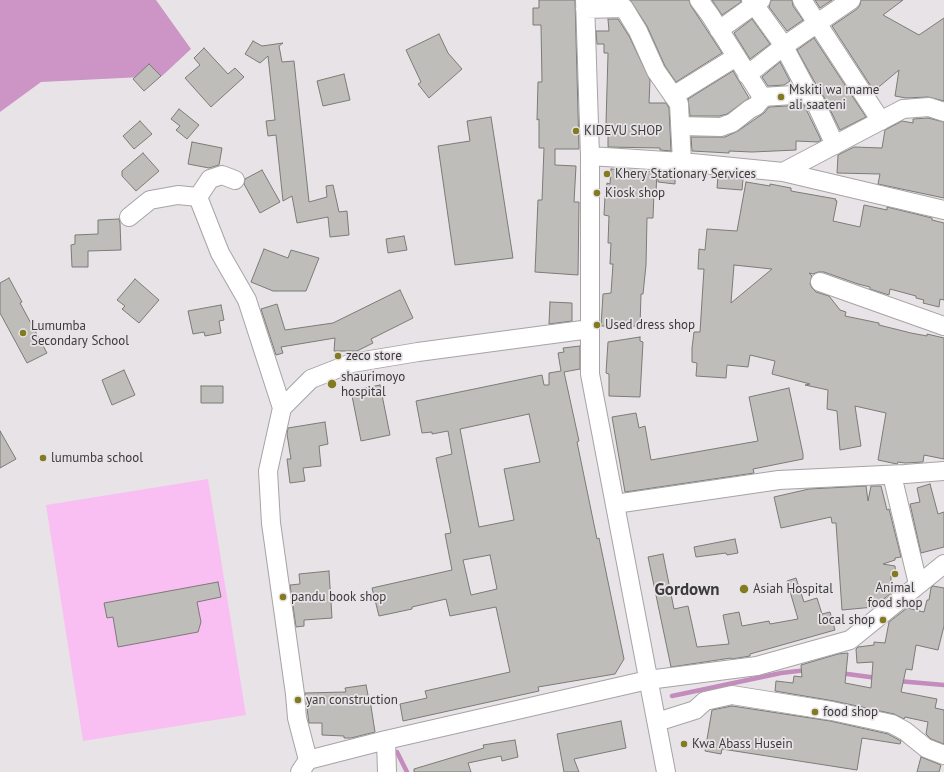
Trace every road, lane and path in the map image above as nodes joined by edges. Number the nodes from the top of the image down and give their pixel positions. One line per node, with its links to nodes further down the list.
1 (699, 0): 7 (street)
2 (802, 0): 6 (street)
3 (851, 0): 6 (street)
4 (755, 2): 7 (street); 8 (street)
5 (585, 5): 12 (street); 18 (street)
6 (817, 23): 8 (street); 15 (street)
7 (719, 30): 9 (street)
8 (784, 46): 10 (street); 11 (street)
9 (736, 57): 10 (street); 12 (street)
10 (747, 75): 13 (street)
11 (809, 94): 13 (street); 17 (street)
12 (673, 96): 16 (street)
13 (762, 98): 16 (street)
14 (944, 112): 15 (street)
15 (881, 121): 17 (street)
16 (680, 126): 19 (street)
17 (835, 145): 20 (street)
18 (590, 156): 19 (street); 27 (street)
19 (682, 162): 20 (street)
20 (782, 172): 23 (street)
21 (235, 180): 22 (street)
22 (198, 197): 24 (street); 28 (street)
23 (944, 210)
24 (129, 217)
25 (820, 282): 26 (street)
26 (944, 326)
27 (590, 330): 28 (street); 31 (street)
28 (282, 408): 38 (street)
29 (944, 471): 30 (street)
30 (892, 475): 31 (street); 33 (street)
31 (615, 504): 34 (street)
32 (944, 564): 33 (street)
33 (918, 584): 34 (street)
34 (649, 685): 35 (street); 37 (street)
35 (655, 716): 36 (street); 39 (street)
36 (944, 755)
37 (387, 756): 38 (street)
38 (304, 766)
39 (666, 772)

